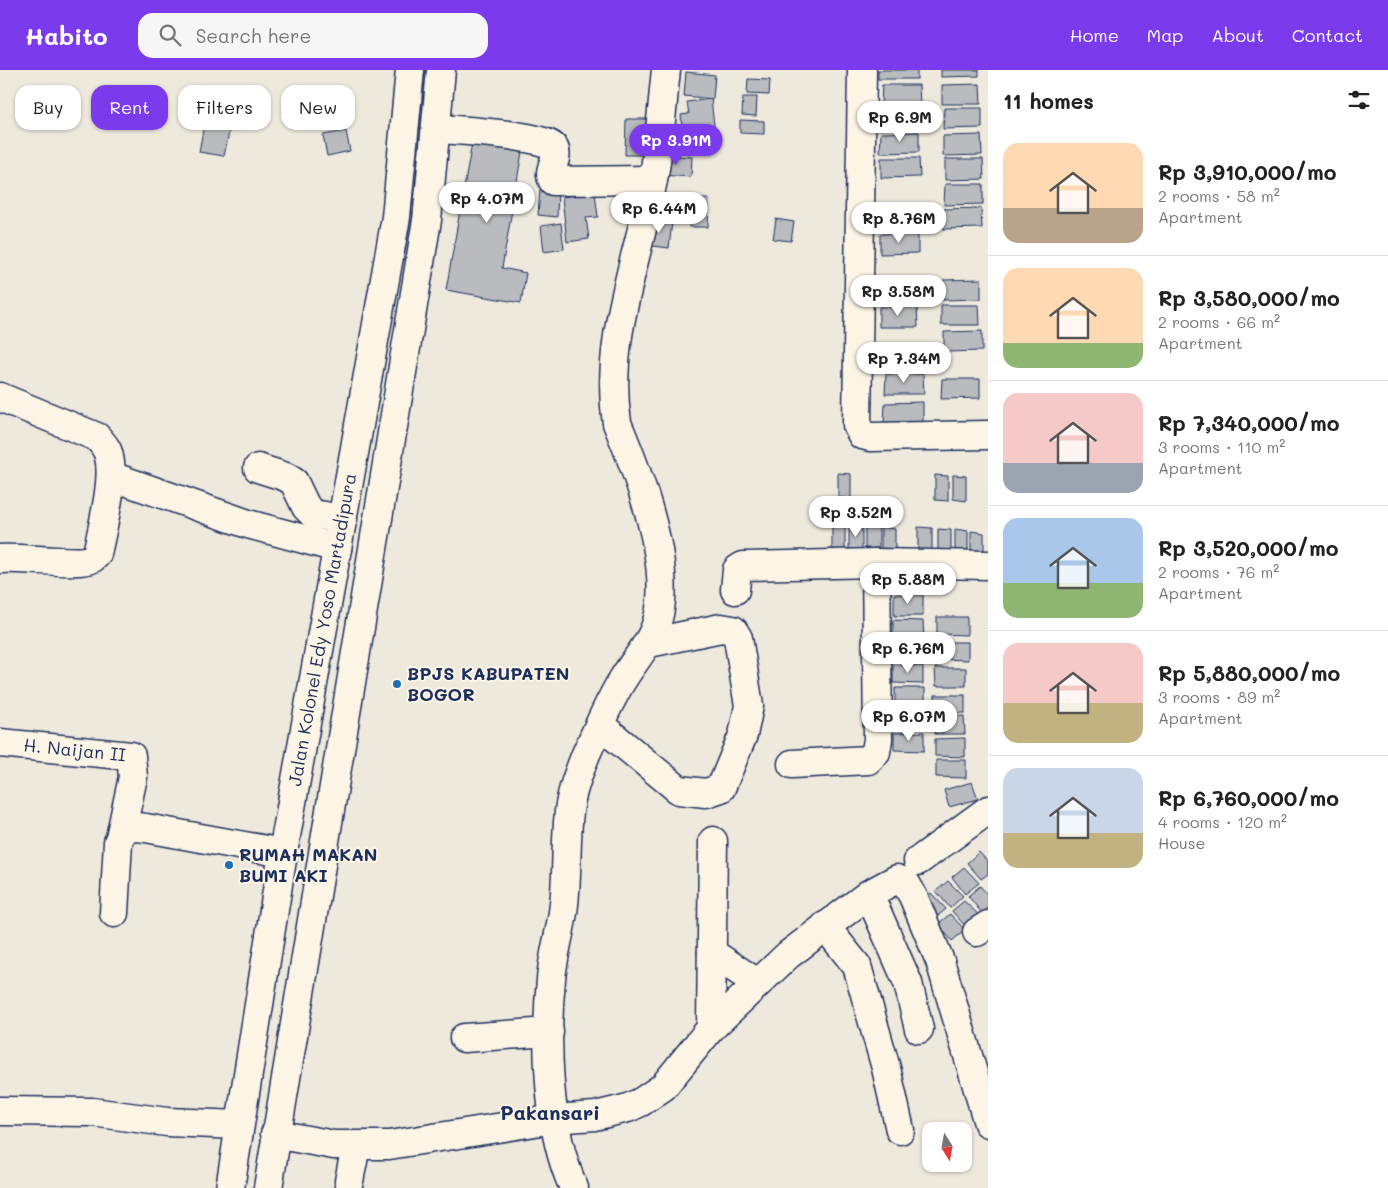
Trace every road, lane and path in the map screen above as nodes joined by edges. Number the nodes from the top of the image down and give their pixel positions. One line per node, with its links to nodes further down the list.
1 (410, 70): 11 (street, Jalan Kolonel Edy Yoso Martadipura)
2 (441, 70): 5 (street, Jalan Kolonel Edy Yoso Martadipura)
3 (666, 70): 6 (street)
4 (862, 70): 8 (street)
5 (436, 129): 6 (street); 31 (street, Jalan Kolonel Edy Yoso Martadipura)
6 (653, 180): 17 (street)
7 (0, 397): 10 (street)
8 (988, 435)
9 (258, 468): 11 (street)
10 (111, 476): 12 (street); 13 (street)
11 (343, 519): 12 (street, Jalan Kolonel Edy Yoso Martadipura)
12 (337, 548): 24 (street, Jalan Kolonel Edy Yoso Martadipura)
13 (0, 559)
14 (876, 563): 15 (street); 16 (street); 20 (street)
15 (988, 565)
16 (735, 590)
17 (649, 643): 18 (street); 18 (street)
18 (600, 726): 35 (street)
19 (0, 743): 22 (street, H. Naijan II)
20 (792, 764)
21 (988, 810): 25 (street)
22 (121, 833): 24 (street); 27 (street)
23 (712, 841): 30 (street)
24 (283, 853): 29 (street, Jalan Kolonel Edy Yoso Martadipura)
25 (918, 861)
26 (869, 894): 28 (street); 34 (street); 39 (street)
27 (114, 914)
28 (825, 926): 32 (street); 41 (street)
29 (268, 952): 31 (street); 40 (street, Jalan Kolonel Edy Yoso Martadipura)
30 (712, 952): 32 (street); 33 (street)
31 (304, 958): 42 (street, Jalan Kolonel Edy Yoso Martadipura)
32 (757, 983): 33 (street)
33 (711, 1028): 38 (street)
34 (918, 1029)
35 (549, 1032): 36 (street); 38 (street)
36 (464, 1038)
37 (0, 1111): 40 (street)
38 (554, 1119): 43 (street); 47 (street)
39 (988, 1123)
40 (239, 1125): 45 (street, Jalan Kolonel Edy Yoso Martadipura)
41 (900, 1130)
42 (276, 1134): 43 (street); 46 (street, Jalan Kolonel Edy Yoso Martadipura)
43 (356, 1146): 44 (street)
44 (349, 1182)
45 (230, 1188)
46 (268, 1188)
47 (574, 1188)

